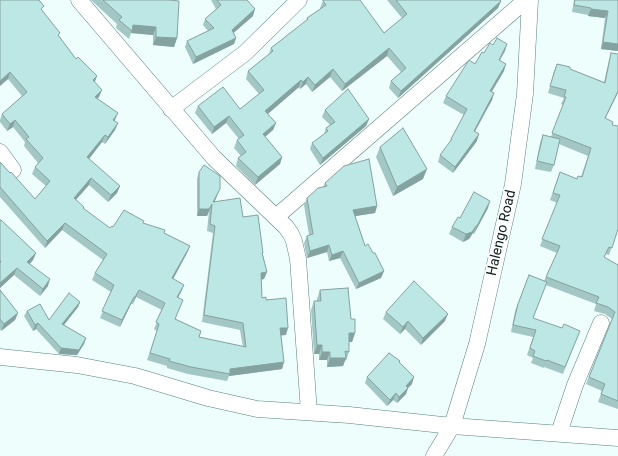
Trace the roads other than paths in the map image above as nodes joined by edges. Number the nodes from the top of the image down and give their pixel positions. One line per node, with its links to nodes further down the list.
1 (79, 0): 5 (street)
2 (299, 0): 5 (street)
3 (526, 0): 8 (street)
4 (530, 0): 12 (street, Halengo Road)
5 (171, 109): 8 (street)
6 (0, 152): 7 (street)
7 (13, 170)
8 (276, 217): 11 (street)
9 (601, 323): 13 (street)
10 (0, 357): 11 (street)
11 (309, 412): 12 (street)
12 (452, 426): 13 (street); 15 (street, Halengo Road)
13 (559, 433): 14 (street)
14 (618, 438)
15 (434, 456)

